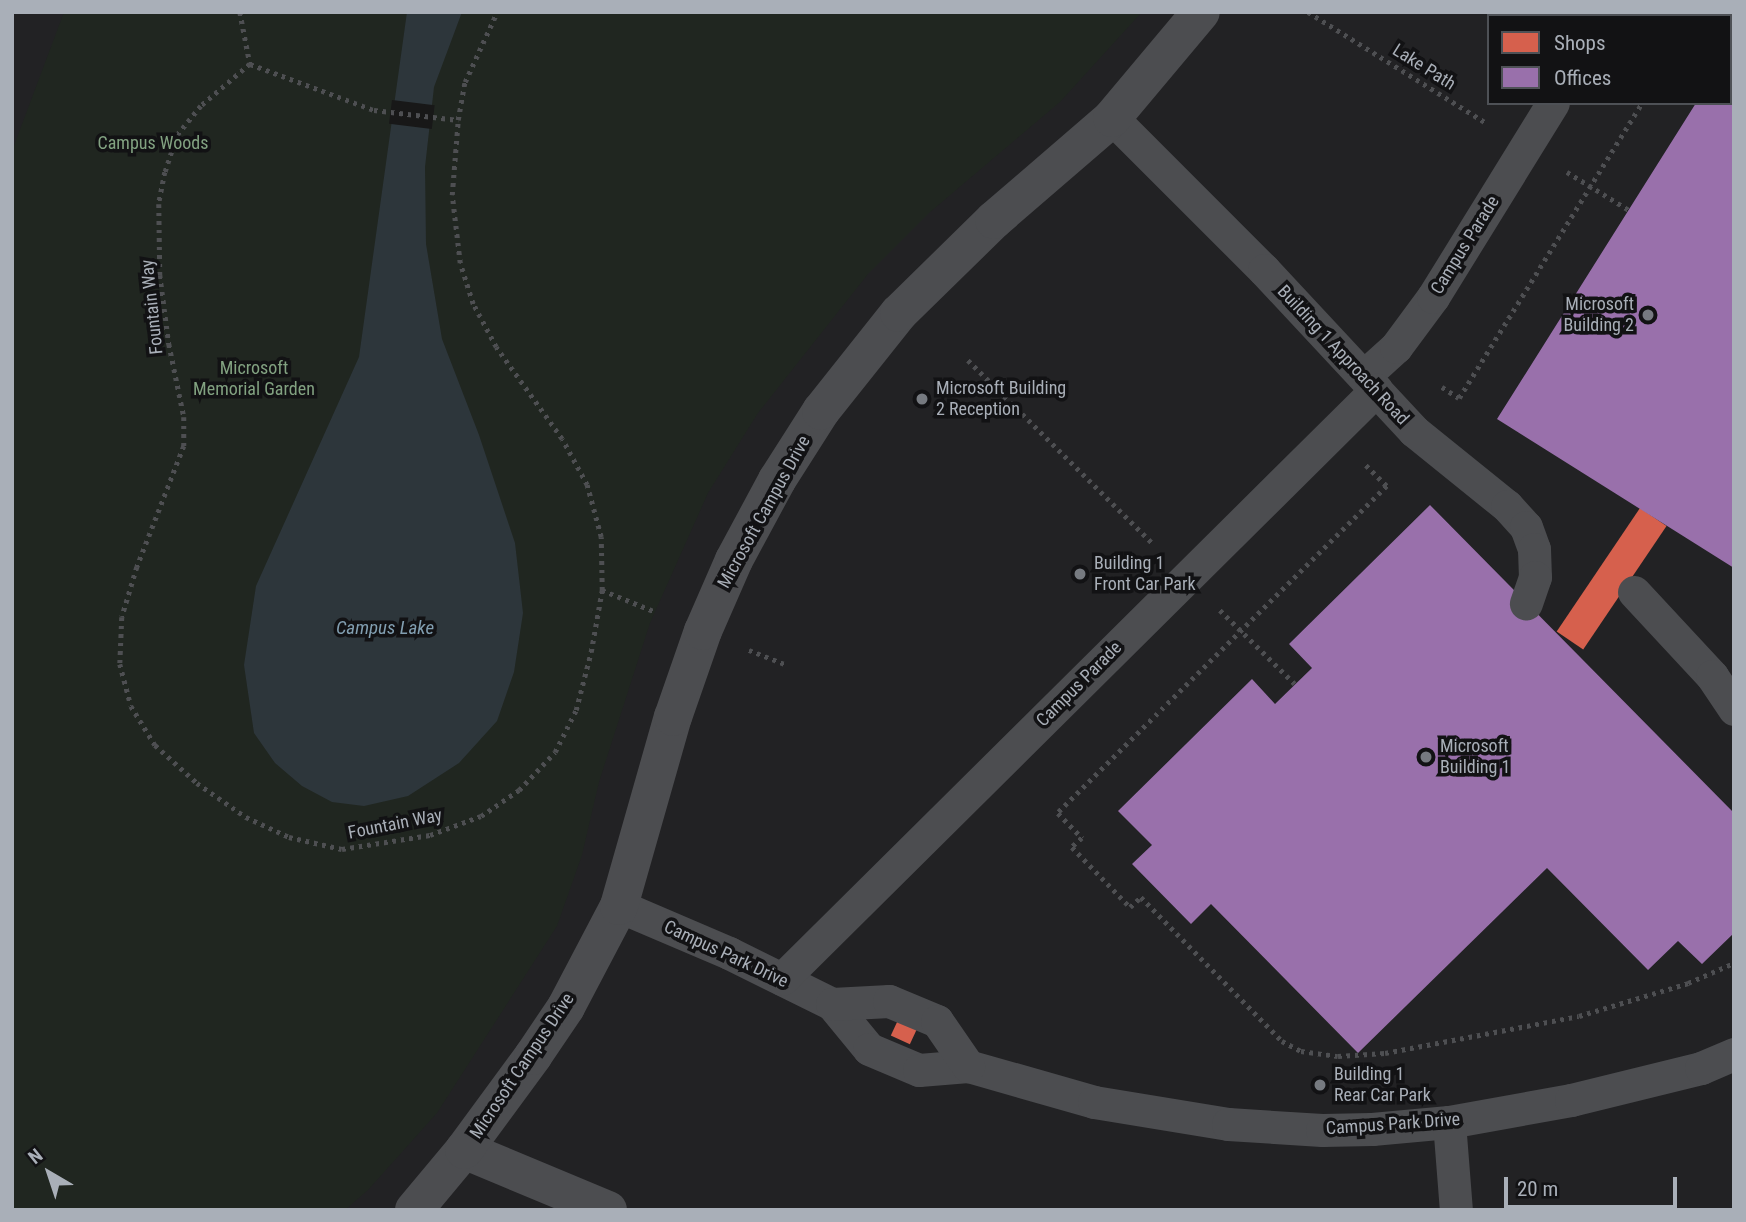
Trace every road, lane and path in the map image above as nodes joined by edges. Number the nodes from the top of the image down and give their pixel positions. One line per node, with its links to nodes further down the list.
1 (240, 12): 5 (path)
2 (498, 12): 9 (path, Fountain Way)
3 (1201, 12): 8 (street, Microsoft Campus Drive)
4 (1308, 12): 10 (path, Lake Path)
5 (250, 64): 9 (path); 18 (path, Fountain Way)
6 (1552, 105): 10 (lane, Campus Parade)
7 (1641, 105): 11 (path)
8 (1112, 118): 14 (lane, Building 1 Approach Road); 27 (street, Microsoft Campus Drive)
9 (458, 120): 18 (path, Fountain Way)
10 (1526, 147): 11 (path, Lake Path); 14 (lane, Campus Parade)
11 (1593, 188): 12 (path, Lake Path); 15 (path)
12 (1629, 210)
13 (968, 360): 17 (path)
14 (1370, 383): 17 (lane, Campus Parade); 20 (lane, Building 1 Approach Road)
15 (1436, 384)
16 (1364, 464): 22 (path)
17 (1187, 577): 22 (path); 29 (lane, Campus Parade)
18 (602, 590): 21 (path)
19 (1634, 592): 26 (lane)
20 (1526, 603)
21 (660, 614)
22 (1241, 632): 25 (path); 28 (path)
23 (745, 649): 24 (path)
24 (787, 664)
25 (1295, 684)
26 (1734, 709)
27 (619, 906): 29 (lane, Campus Park Drive); 34 (street, Microsoft Campus Drive)
28 (1734, 963)
29 (782, 979): 30 (lane, Campus Park Drive)
30 (832, 1004): 32 (lane, Campus Park Drive); 32 (lane, Campus Park Drive)
31 (1734, 1054): 33 (lane, Campus Park Drive)
32 (968, 1066): 33 (lane, Campus Park Drive)
33 (1449, 1122): 37 (lane)
34 (464, 1150): 35 (street, Microsoft Campus Drive); 36 (street)
35 (414, 1210)
36 (608, 1210)
37 (1457, 1210)

